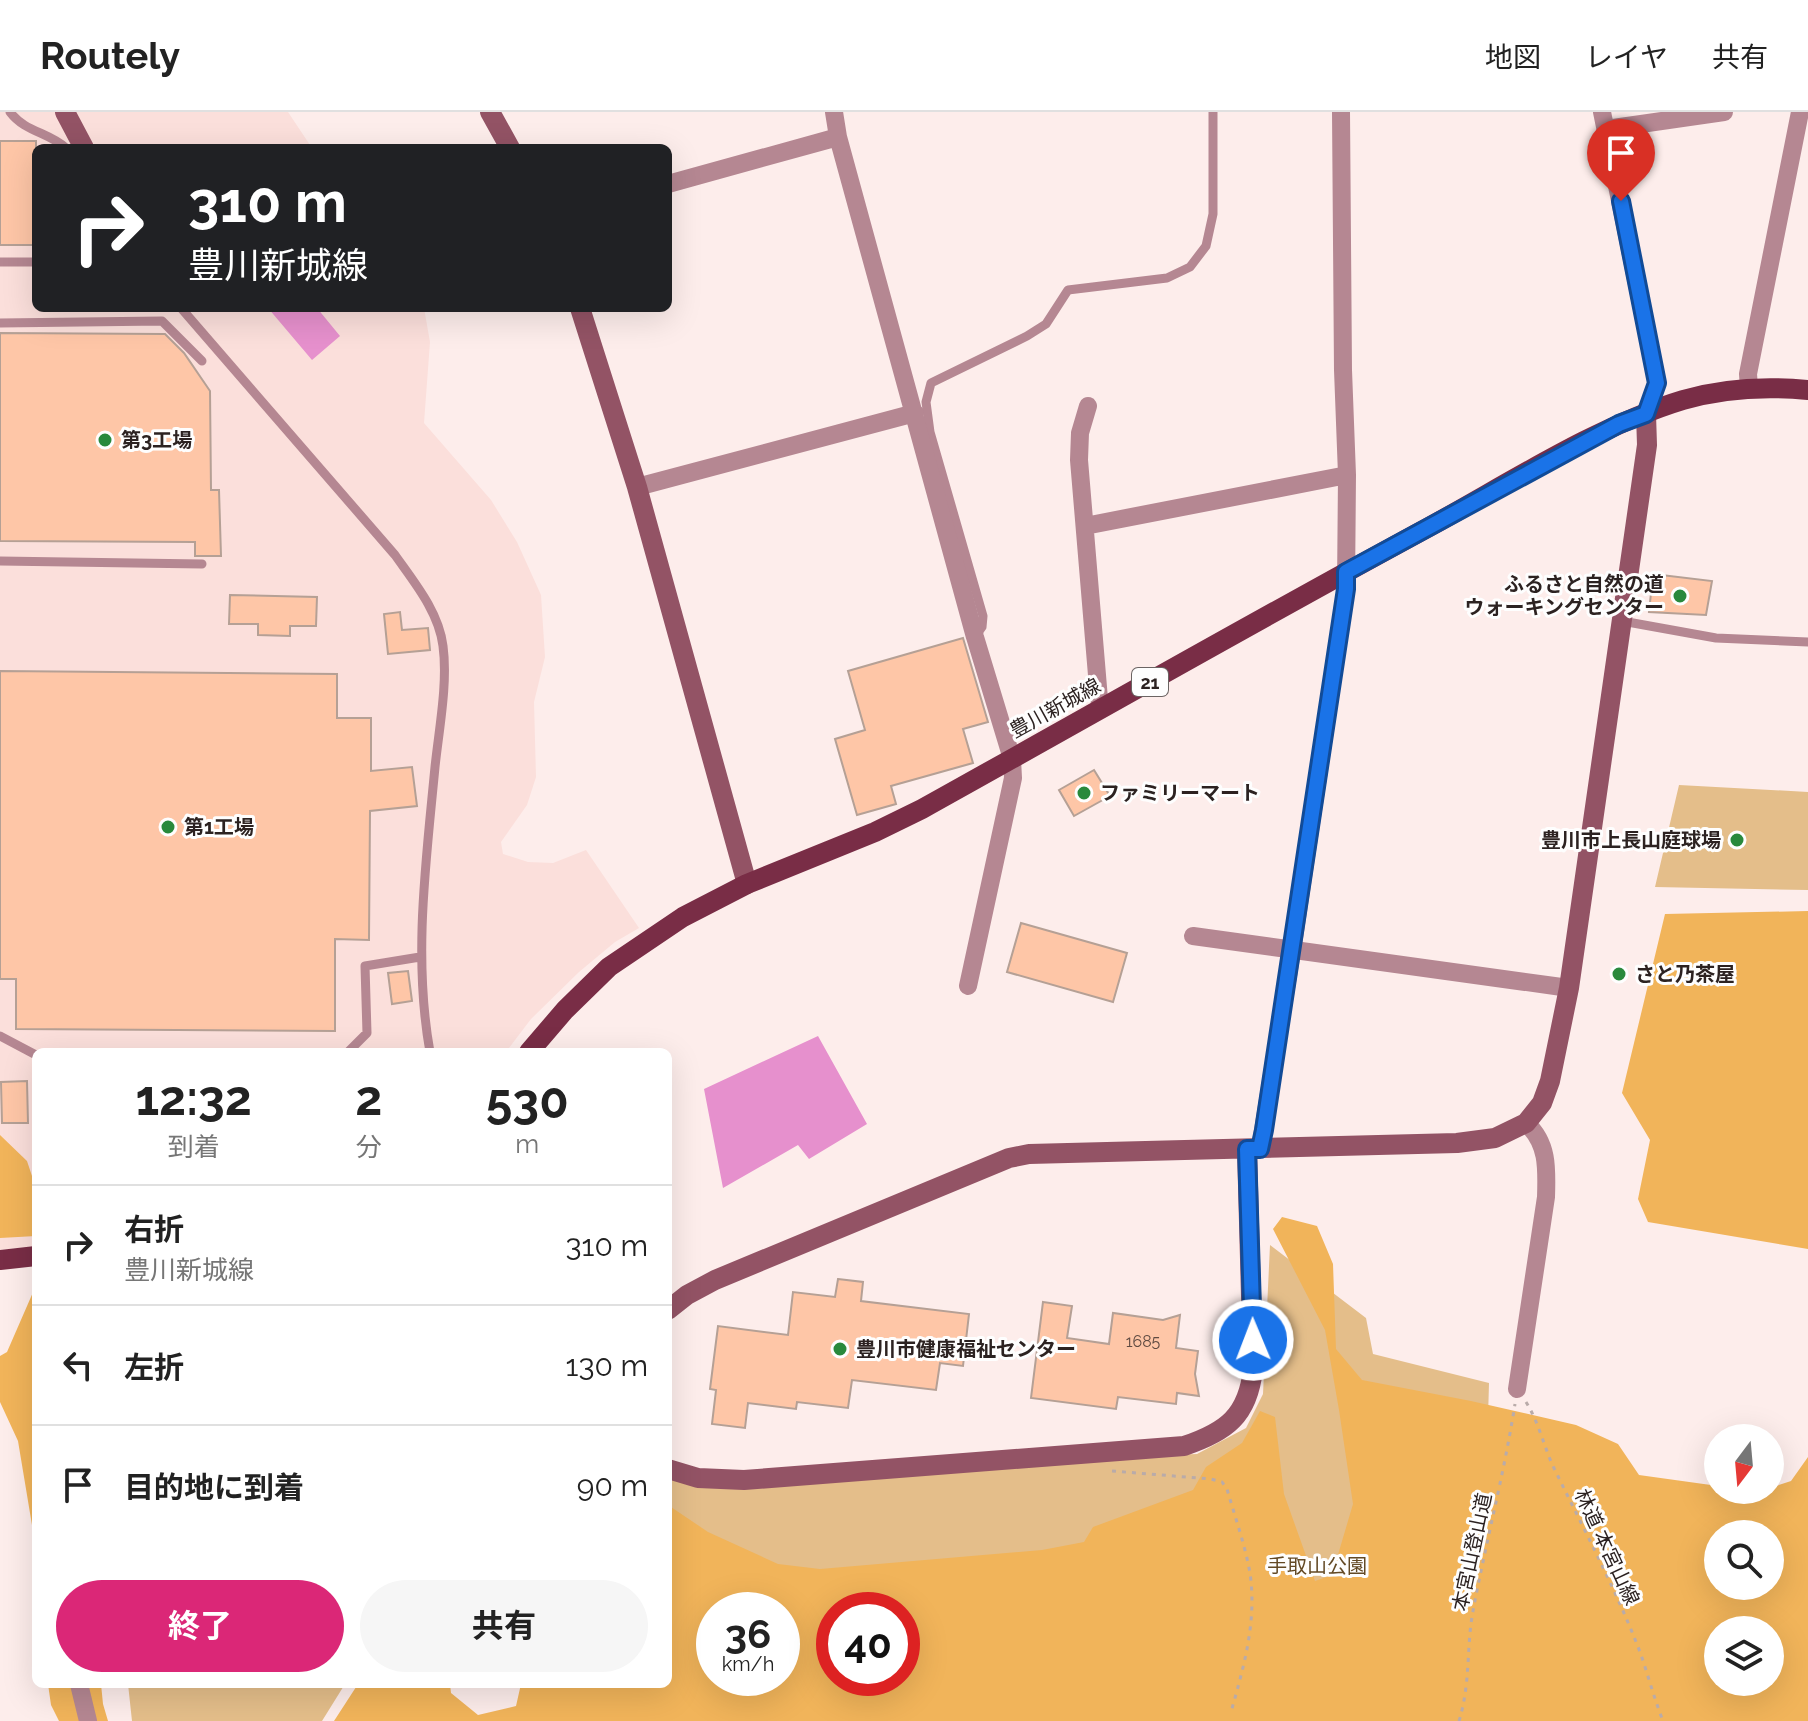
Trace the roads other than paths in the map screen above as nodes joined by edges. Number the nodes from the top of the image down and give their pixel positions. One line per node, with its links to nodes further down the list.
1 (10, 112): 11 (lane)
2 (65, 112): 12 (street)
3 (490, 112): 13 (street)
4 (834, 112): 10 (street)
5 (1213, 112): 33 (lane)
6 (1341, 112): 26 (street)
7 (1724, 112): 9 (street)
8 (1800, 112): 21 (street)
9 (1604, 121): 25 (street)
10 (838, 137): 14 (street); 24 (street)
11 (61, 144)
12 (82, 144)
13 (508, 144)
14 (672, 183)
15 (0, 262): 16 (lane)
16 (32, 262)
17 (184, 312): 40 (lane)
18 (581, 312): 27 (street)
19 (0, 323): 20 (lane)
20 (202, 361)
21 (1749, 388): 22 (main road, 豊川新城線 / 21); 25 (main road, 豊川新城線 / 21)
22 (1808, 390)
23 (1088, 406): 28 (street)
24 (915, 413): 27 (street); 33 (street)
25 (1646, 414): 31 (main road, 豊川新城線 / 21); 32 (street)
26 (1347, 475): 28 (street); 31 (street)
27 (637, 487): 37 (street)
28 (1085, 526): 35 (street)
29 (0, 561): 30 (lane)
30 (202, 564)
31 (1346, 572): 35 (main road, 豊川新城線 / 21); 39 (street)
32 (1622, 621): 34 (lane); 42 (street)
33 (975, 637): 36 (street)
34 (1808, 642)
35 (1103, 708): 36 (main road, 豊川新城線 / 21)
36 (1012, 759): 37 (main road, 豊川新城線 / 21); 41 (street)
37 (747, 884): 46 (main road, 豊川新城線 / 21)
38 (1193, 936): 39 (street)
39 (1292, 951): 42 (street); 49 (street)
40 (420, 957): 44 (lane); 45 (lane)
41 (968, 986)
42 (1569, 988): 48 (street)
43 (0, 1036): 47 (lane)
44 (352, 1048)
45 (430, 1048)
46 (532, 1048)
47 (32, 1053)
48 (1526, 1123): 49 (street); 53 (street)
49 (1254, 1149): 52 (street); 54 (street)
50 (32, 1256): 51 (main road)
51 (0, 1260)
52 (672, 1307)
53 (1517, 1389)
54 (672, 1470)
55 (80, 1688): 56 (street)
56 (88, 1721)

